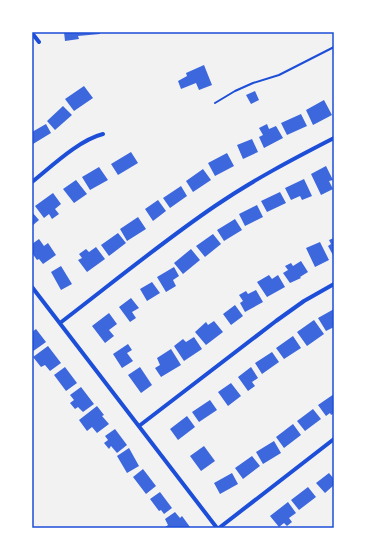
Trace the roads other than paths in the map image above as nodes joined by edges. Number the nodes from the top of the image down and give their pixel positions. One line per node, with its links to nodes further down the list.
1 (32, 33): 2 (street)
2 (39, 42)
3 (334, 47): 4 (lane)
4 (215, 103)
5 (104, 134): 7 (street)
6 (334, 138): 10 (street)
7 (32, 182)
8 (334, 284): 11 (street)
9 (32, 287): 10 (street)
10 (60, 323): 11 (street)
11 (139, 426): 13 (street)
12 (334, 439): 13 (street)
13 (218, 528)

